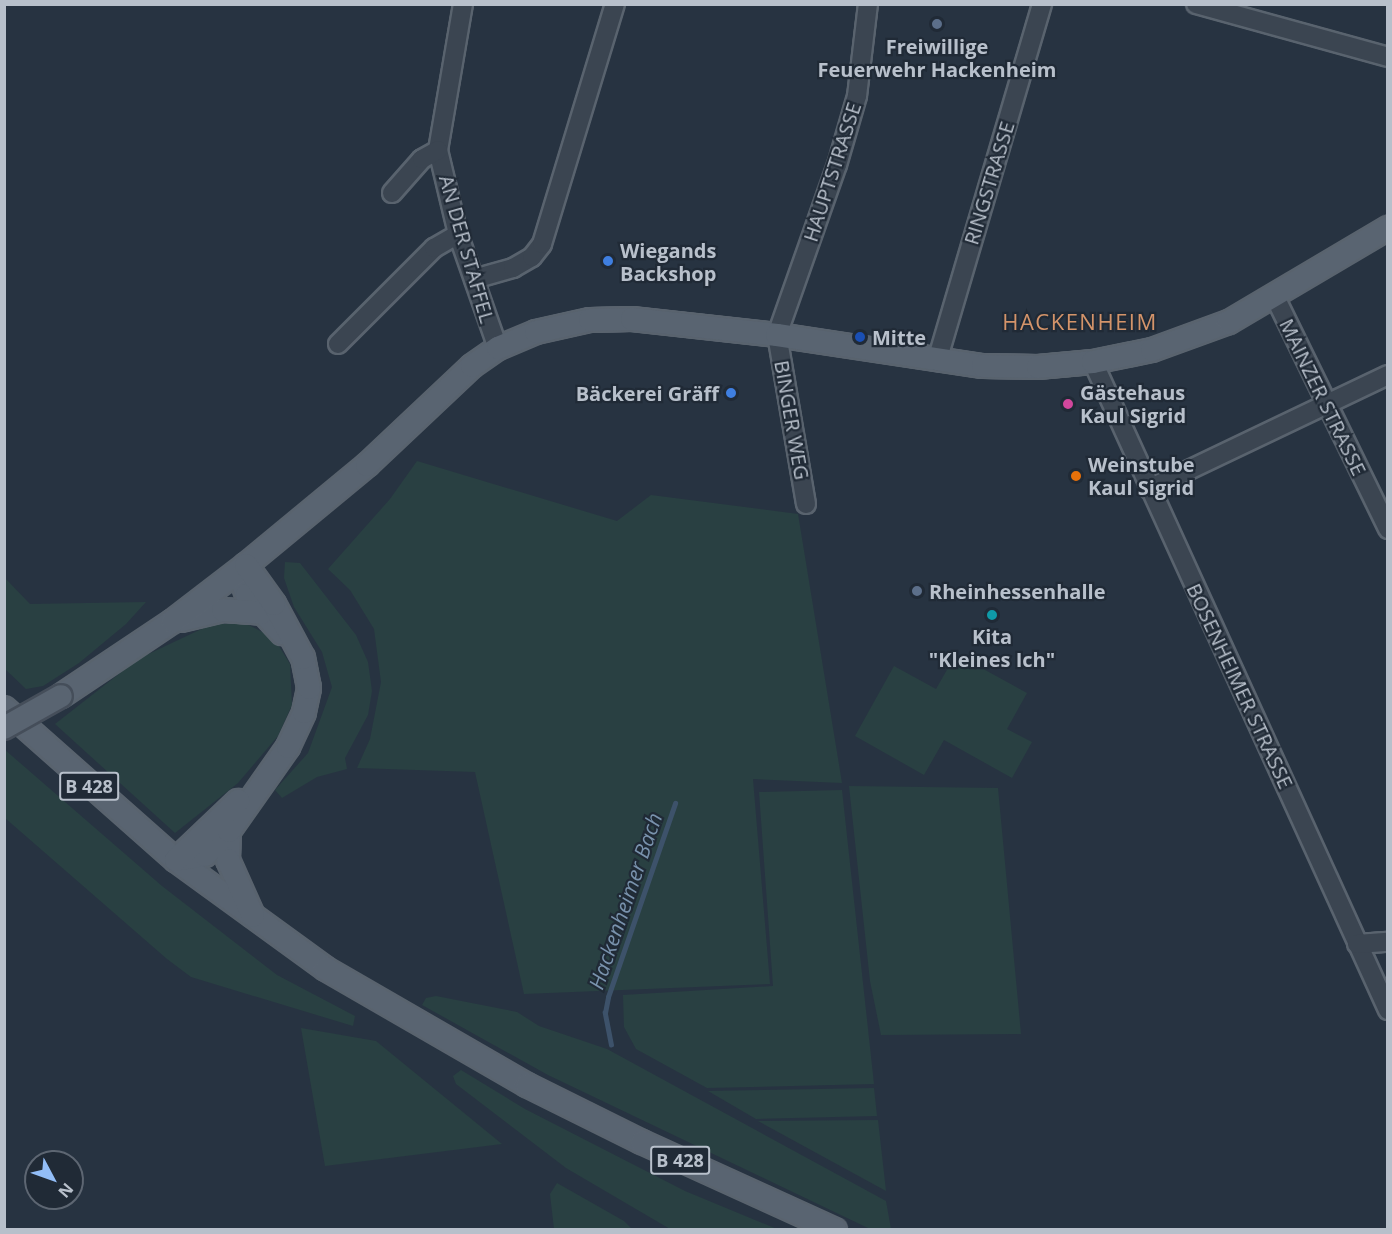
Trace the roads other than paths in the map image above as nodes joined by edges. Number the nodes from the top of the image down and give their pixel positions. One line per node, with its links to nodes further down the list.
1 (463, 4): 8 (street, AN DER STAFFEL)
2 (615, 4): 12 (street)
3 (868, 4): 14 (street, HAUPTSTRASSE)
4 (1042, 4): 17 (street, RINGSTRASSE)
5 (1196, 4): 6 (street)
6 (1260, 12): 7 (street)
7 (1388, 57)
8 (438, 150): 9 (street, AN DER STAFFEL); 11 (street, AN DER STAFFEL)
9 (392, 193)
10 (1388, 228): 13 (main road)
11 (458, 234): 12 (street, AN DER STAFFEL); 15 (street)
12 (474, 279): 16 (street, AN DER STAFFEL)
13 (1275, 297): 18 (main road); 20 (street, MAINZER STRASSE)
14 (777, 335): 16 (main road); 17 (main road); 22 (street, BINGER WEG)
15 (338, 344)
16 (498, 348): 24 (main road)
17 (937, 362): 18 (main road)
18 (1093, 362): 21 (street, BOSENHEIMER STRASSE)
19 (1388, 375): 20 (street)
20 (1327, 404): 21 (street); 23 (street, MAINZER STRASSE)
21 (1149, 489): 35 (street, BOSENHEIMER STRASSE)
22 (806, 504)
23 (1388, 529)
24 (246, 565): 25 (main road); 26 (main road); 27 (main road)
25 (262, 613): 26 (main road); 27 (main road)
26 (173, 621): 29 (main road, bridge)
27 (298, 649): 30 (main road)
28 (4, 708): 32 (main road, B 428)
29 (4, 728)
30 (259, 783): 31 (main road); 32 (main road)
31 (229, 831): 32 (main road); 33 (main road)
32 (176, 860): 33 (main road, B 428)
33 (255, 920): 37 (main road, B 428)
34 (1388, 942): 35 (street)
35 (1357, 944): 36 (street, BOSENHEIMER STRASSE)
36 (1388, 1010)
37 (835, 1230)

